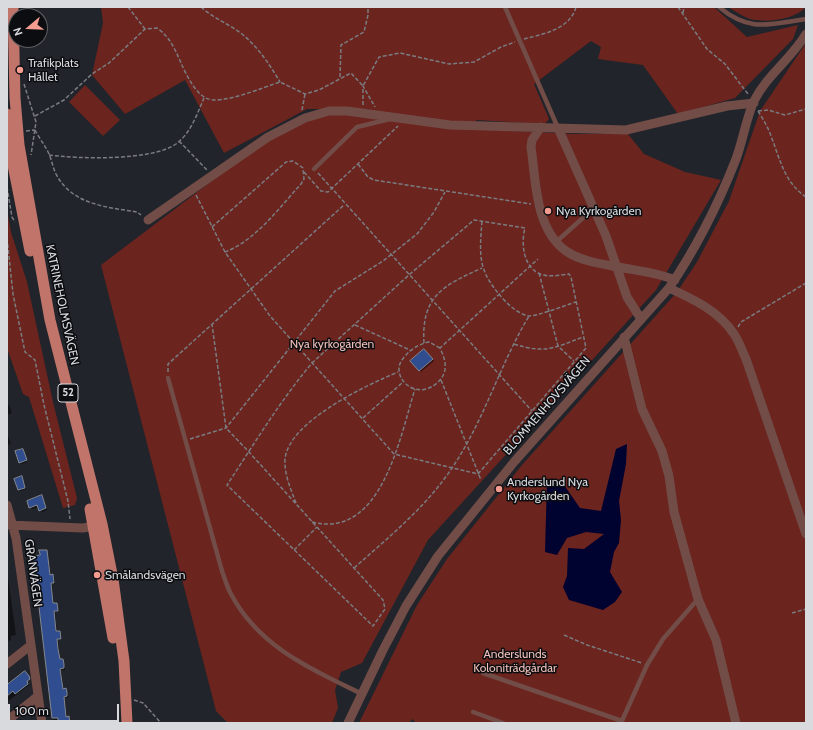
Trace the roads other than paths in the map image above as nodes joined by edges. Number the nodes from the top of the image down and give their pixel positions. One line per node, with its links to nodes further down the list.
1 (13, 7): 23 (main road, KATRINEHOLMSVÄGEN / 52)
2 (505, 7): 10 (lane)
3 (720, 7): 4 (lane)
4 (806, 19)
5 (806, 34): 6 (street, BLOMMENHOVSVÄGEN)
6 (754, 103): 10 (street); 16 (street, BLOMMENHOVSVÄGEN)
7 (7, 114): 23 (main road, KATRINEHOLMSVÄGEN / 52)
8 (400, 119): 9 (street); 11 (lane); 13 (street)
9 (541, 127): 10 (street); 14 (street)
10 (558, 128): 12 (street)
11 (314, 169)
12 (594, 208): 14 (lane); 15 (street)
13 (148, 220)
14 (556, 242): 15 (street)
15 (618, 267): 16 (street); 18 (street)
16 (675, 280): 17 (street, BLOMMENHOVSVÄGEN)
17 (669, 288): 18 (street, BLOMMENHOVSVÄGEN); 24 (street)
18 (641, 319): 19 (street, BLOMMENHOVSVÄGEN)
19 (624, 337): 25 (street); 29 (street, BLOMMENHOVSVÄGEN)
20 (168, 378): 29 (lane)
21 (7, 505): 22 (street, GRANVÄGEN)
22 (10, 525): 23 (street); 26 (street, GRANVÄGEN)
23 (98, 525): 35 (main road, KATRINEHOLMSVÄGEN / 52); 36 (main road, KATRINEHOLMSVÄGEN / 52)
24 (806, 534)
25 (698, 598): 33 (lane); 39 (street)
26 (31, 645): 27 (street); 30 (street, GRANVÄGEN)
27 (7, 664)
28 (483, 673): 33 (lane)
29 (362, 694): 37 (street, BLOMMENHOVSVÄGEN)
30 (38, 696): 32 (street); 34 (street, GRANVÄGEN)
31 (473, 712): 38 (lane)
32 (7, 721)
33 (622, 722)
34 (42, 723)
35 (120, 723)
36 (127, 723)
37 (348, 723)
38 (503, 723)
39 (736, 723)

